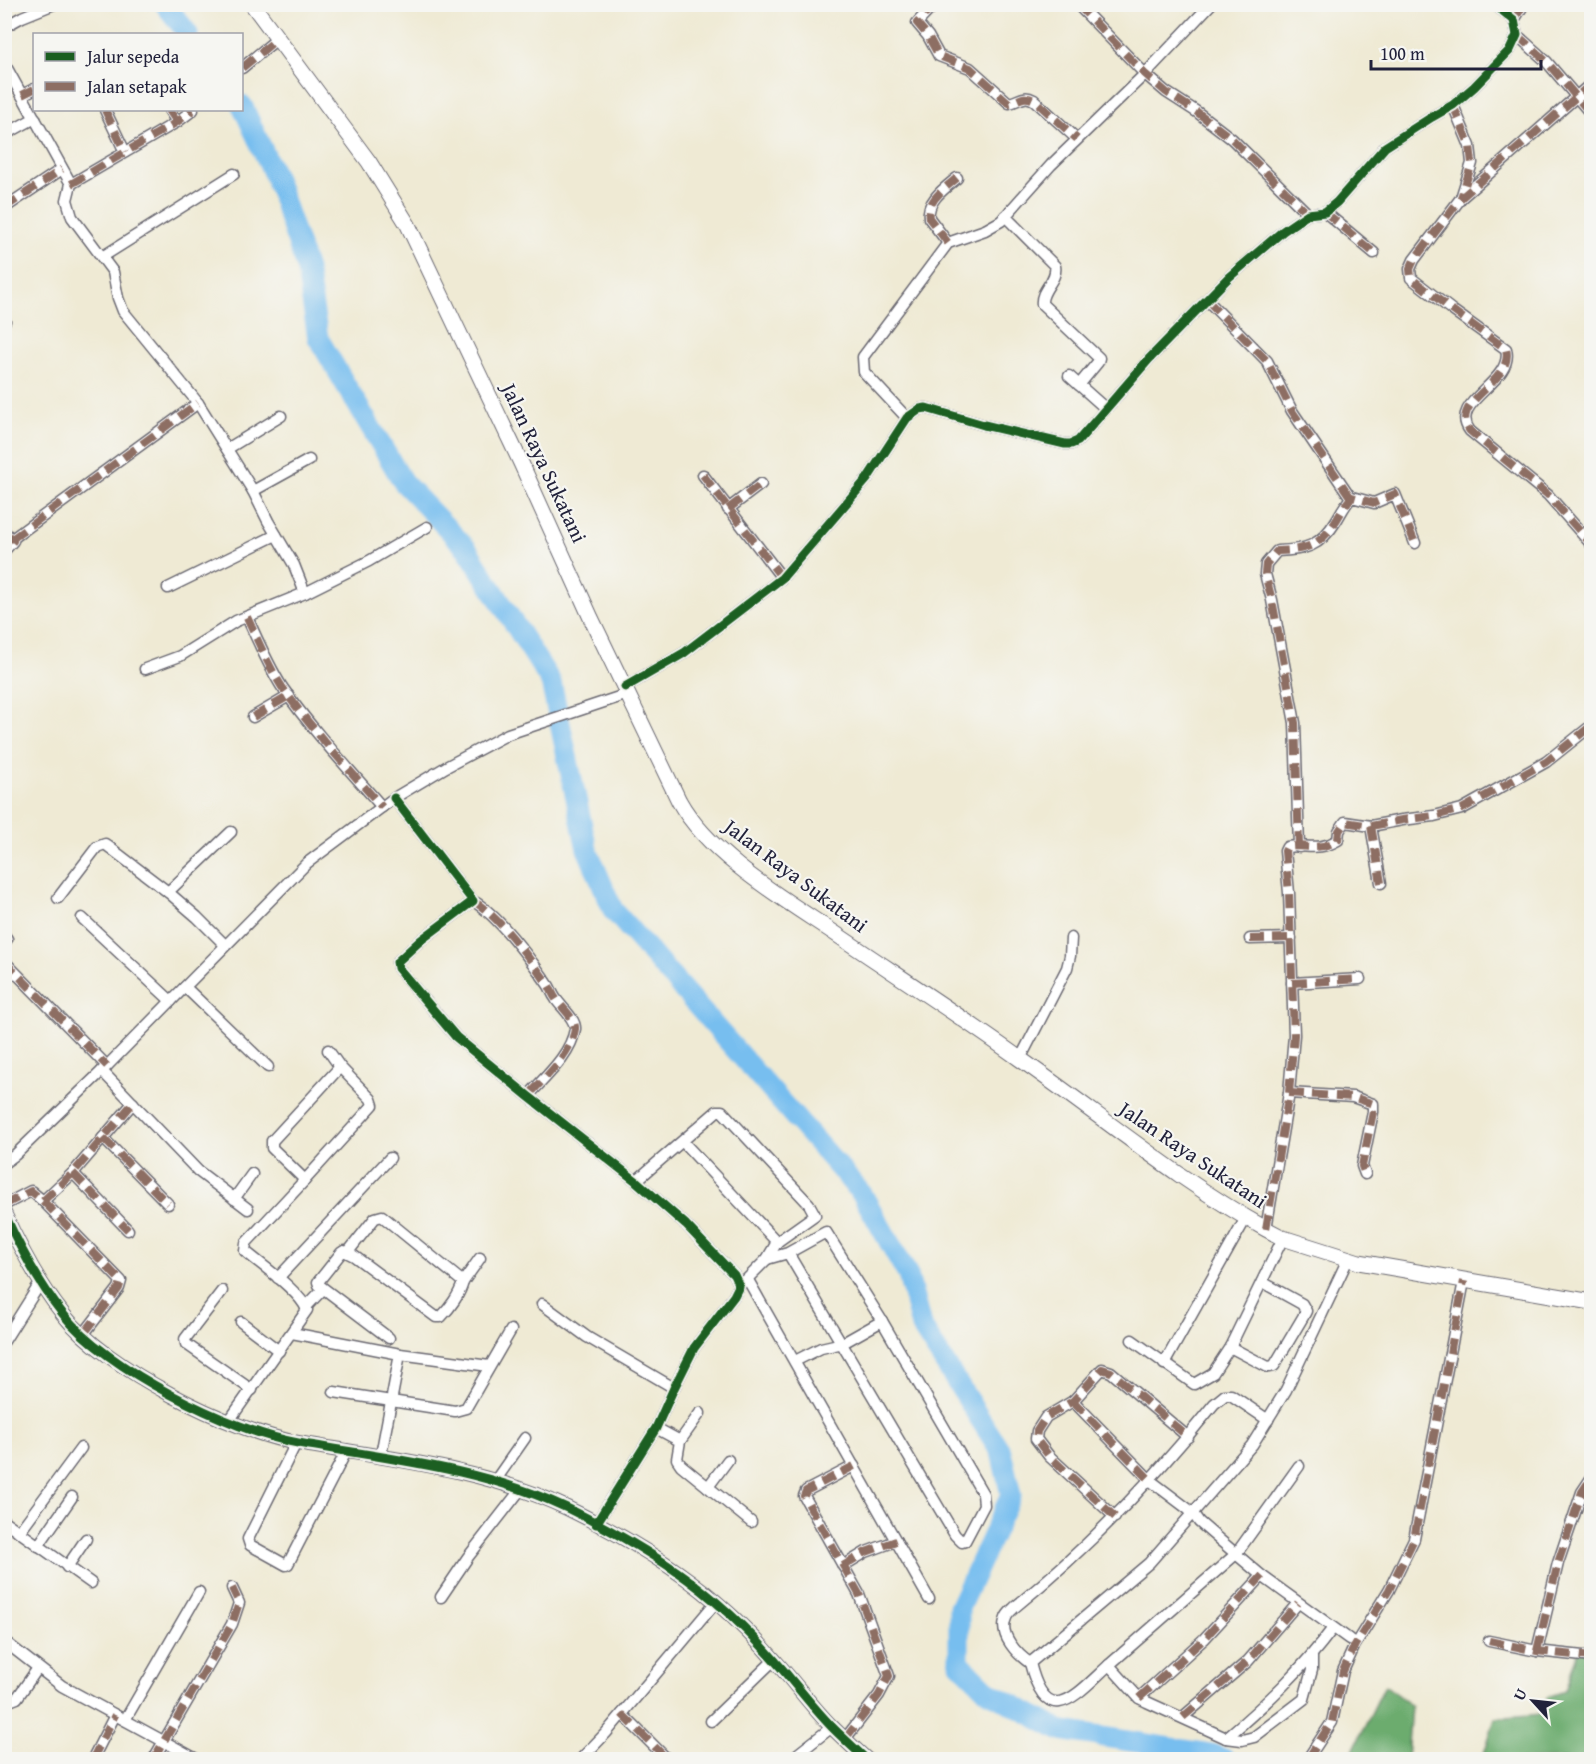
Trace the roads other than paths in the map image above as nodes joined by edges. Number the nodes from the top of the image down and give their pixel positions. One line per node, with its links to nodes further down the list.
1 (54, 4): 9 (street)
2 (935, 4): 27 (street)
3 (1077, 4): 14 (street)
4 (1211, 4): 14 (street)
5 (1494, 4): 8 (street)
6 (1524, 4): 8 (street)
7 (254, 5): 11 (main road, Jalan Raya Sukatani)
8 (1514, 20): 10 (street)
9 (4, 27)
10 (1516, 35): 18 (street); 19 (street)
11 (277, 39): 13 (street); 66 (main road, Jalan Raya Sukatani)
12 (4, 63): 17 (street)
13 (243, 67)
14 (1145, 74): 27 (street); 36 (street)
15 (1592, 83): 18 (street)
16 (33, 90): 17 (street)
17 (22, 95): 24 (street)
18 (1576, 97): 23 (street); 33 (street)
19 (1453, 105): 33 (street); 35 (street)
20 (106, 111): 28 (street)
21 (170, 111): 25 (street)
22 (192, 111): 25 (street)
23 (1592, 115)
24 (35, 118): 26 (street); 29 (street)
25 (177, 122): 28 (street)
26 (4, 135)
27 (1077, 139): 37 (street)
28 (126, 152): 32 (street)
29 (62, 169): 32 (street); 34 (street)
30 (234, 174): 40 (street)
31 (957, 178): 38 (street)
32 (71, 184): 40 (street)
33 (1461, 198): 59 (street)
34 (4, 208)
35 (1325, 213): 36 (street); 39 (street)
36 (1308, 214): 41 (street)
37 (1005, 216): 38 (street); 43 (street)
38 (948, 243): 47 (street)
39 (1374, 253)
40 (102, 256): 44 (street)
41 (1207, 300): 45 (street); 53 (street)
42 (1069, 376): 43 (street)
43 (1079, 385): 45 (street)
44 (198, 403): 48 (street); 56 (street)
45 (1105, 408): 47 (street)
46 (282, 416): 48 (street)
47 (907, 418): 61 (street)
48 (227, 450): 52 (street)
49 (309, 460): 52 (street)
50 (703, 475): 54 (street)
51 (761, 484): 54 (street)
52 (253, 491): 57 (street)
53 (1351, 498): 58 (street); 74 (street)
54 (728, 509): 61 (street)
55 (427, 527): 63 (street)
56 (8, 535): 60 (street)
57 (276, 535): 62 (street); 63 (street)
58 (1415, 543)
59 (1592, 545)
60 (4, 551)
61 (782, 578): 66 (street)
62 (168, 588)
63 (305, 593): 64 (street)
64 (247, 617): 65 (street); 67 (street)
65 (145, 669)
66 (626, 690): 70 (street); 92 (main road, Jalan Raya Sukatani)
67 (289, 696): 68 (street); 71 (street)
68 (253, 717)
69 (1591, 726): 72 (street)
70 (394, 798): 71 (street); 78 (street)
71 (382, 807): 85 (street)
72 (1371, 826): 74 (street); 75 (street)
73 (231, 832): 76 (street)
74 (1299, 847): 82 (street)
75 (1381, 883)
76 (168, 892): 77 (street); 85 (street)
77 (58, 898)
78 (473, 901): 97 (street); 97 (street)
79 (82, 918): 90 (street)
80 (4, 934): 84 (street)
81 (1071, 938): 92 (street)
82 (1291, 938): 83 (street); 88 (street)
83 (1250, 939)
84 (4, 943)
85 (225, 945): 89 (street)
86 (4, 961): 95 (street)
87 (1360, 979): 88 (street)
88 (1292, 984): 96 (street)
89 (185, 987): 90 (street); 93 (street)
90 (171, 1001): 95 (street)
91 (328, 1050): 94 (street)
92 (1020, 1059): 115 (main road, Jalan Raya Sukatani)
93 (268, 1067)
94 (340, 1067): 106 (street); 106 (street)
95 (104, 1069): 98 (street); 102 (street)
96 (1289, 1093): 105 (street); 116 (street)
97 (528, 1096): 107 (street)
98 (133, 1103): 99 (street); 108 (street)
99 (104, 1138): 103 (street); 110 (street)
100 (683, 1142): 107 (street); 114 (street); 120 (street)
101 (390, 1158): 126 (street)
102 (4, 1163)
103 (73, 1173): 109 (street); 117 (street)
104 (252, 1174): 108 (street)
105 (1365, 1174)
106 (305, 1180): 126 (street)
107 (636, 1181): 131 (street)
108 (234, 1198): 112 (street)
109 (43, 1201): 111 (street); 141 (street)
110 (168, 1204)
111 (4, 1205)
112 (248, 1209)
113 (4, 1212): 128 (street)
114 (815, 1215): 118 (street); 120 (street)
115 (1246, 1218): 116 (main road, Jalan Raya Sukatani); 150 (street)
116 (1266, 1229): 119 (main road, Jalan Raya Sukatani)
117 (128, 1230)
118 (826, 1232): 122 (street); 137 (street)
119 (1283, 1238): 125 (main road, Jalan Raya Sukatani); 130 (street)
120 (777, 1242): 124 (street)
121 (348, 1252): 129 (street); 129 (street); 132 (street)
122 (788, 1253): 124 (street); 145 (street)
123 (480, 1258): 129 (street)
124 (767, 1259): 131 (street)
125 (1354, 1260): 127 (main road, Jalan Raya Sukatani); 158 (street)
126 (278, 1278): 136 (street)
127 (1464, 1281): 134 (main road, Jalan Raya Sukatani); 225 (street)
128 (41, 1282): 141 (street); 144 (street)
129 (463, 1282)
130 (1262, 1282): 146 (street); 146 (street)
131 (743, 1283): 149 (street); 152 (street)
132 (323, 1289): 136 (street); 142 (street)
133 (222, 1290): 153 (street)
134 (1592, 1302)
135 (542, 1304): 152 (street)
136 (306, 1307): 140 (street)
137 (882, 1321): 145 (street); 145 (street)
138 (241, 1322): 147 (street)
139 (511, 1330): 151 (street)
140 (292, 1333): 147 (street); 148 (street)
141 (83, 1335): 159 (street)
142 (389, 1338)
143 (1132, 1340): 150 (street)
144 (4, 1341)
145 (843, 1343): 149 (street)
146 (1230, 1347): 150 (street)
147 (279, 1351): 153 (street)
148 (400, 1353): 151 (street); 155 (street)
149 (795, 1361): 169 (street)
150 (1164, 1364)
151 (489, 1366): 155 (street)
152 (674, 1388): 160 (street)
153 (252, 1390): 159 (street)
154 (334, 1392): 155 (street)
155 (393, 1401): 167 (street)
156 (1073, 1401): 161 (street); 172 (street); 178 (street)
157 (700, 1413): 163 (street)
158 (1268, 1420): 161 (street); 177 (street)
159 (229, 1421): 164 (street)
160 (656, 1428): 163 (street); 181 (street)
161 (1188, 1437): 172 (street)
162 (525, 1438): 173 (street)
163 (680, 1441): 174 (street)
164 (296, 1443): 166 (street); 166 (street)
165 (81, 1448): 182 (street)
166 (347, 1450): 167 (street)
167 (381, 1455): 173 (street)
168 (728, 1461): 174 (street)
169 (854, 1466): 184 (street); 187 (street)
170 (1299, 1466): 186 (street)
171 (1592, 1477): 201 (street)
172 (1151, 1480): 177 (street); 178 (street)
173 (495, 1481): 175 (street)
174 (708, 1487): 180 (street)
175 (521, 1489): 181 (street); 193 (street)
176 (72, 1497): 185 (street)
177 (1192, 1512): 186 (street); 205 (street)
178 (1115, 1517): 205 (street)
179 (4, 1521): 182 (street)
180 (751, 1522)
181 (596, 1524): 195 (street)
182 (19, 1532): 185 (street)
183 (86, 1539): 188 (street)
184 (896, 1541): 187 (street); 194 (street)
185 (38, 1545): 188 (street)
186 (1236, 1554): 189 (street); 206 (street)
187 (843, 1566): 216 (street)
188 (67, 1567): 190 (street)
189 (1262, 1576): 196 (street); 208 (street)
190 (91, 1583)
191 (232, 1588): 217 (street)
192 (199, 1592): 212 (street)
193 (441, 1597)
194 (929, 1599)
195 (716, 1602): 204 (street); 210 (street)
196 (1298, 1603): 197 (street); 211 (street)
197 (1333, 1628): 198 (street); 202 (street)
198 (1349, 1639)
199 (4, 1641): 207 (street)
200 (1488, 1641): 201 (street)
201 (1537, 1651): 203 (street)
202 (1312, 1657): 215 (street); 215 (street)
203 (1592, 1657)
204 (774, 1660): 213 (street); 214 (street)
205 (1030, 1663): 206 (street)
206 (1108, 1665): 208 (street)
207 (38, 1668): 209 (street); 212 (street)
208 (1139, 1698): 211 (street)
209 (4, 1703)
210 (622, 1714): 221 (street); 222 (street)
211 (1183, 1717): 215 (street)
212 (120, 1718): 217 (street); 218 (street)
213 (711, 1721)
214 (832, 1727): 216 (street); 223 (street)
215 (1226, 1737)
216 (845, 1739): 224 (street)
217 (163, 1741): 219 (street); 220 (street)
218 (92, 1760)
219 (153, 1760)
220 (198, 1760)
221 (580, 1760)
222 (668, 1760)
223 (790, 1760)
224 (867, 1760)
225 (1307, 1760)

